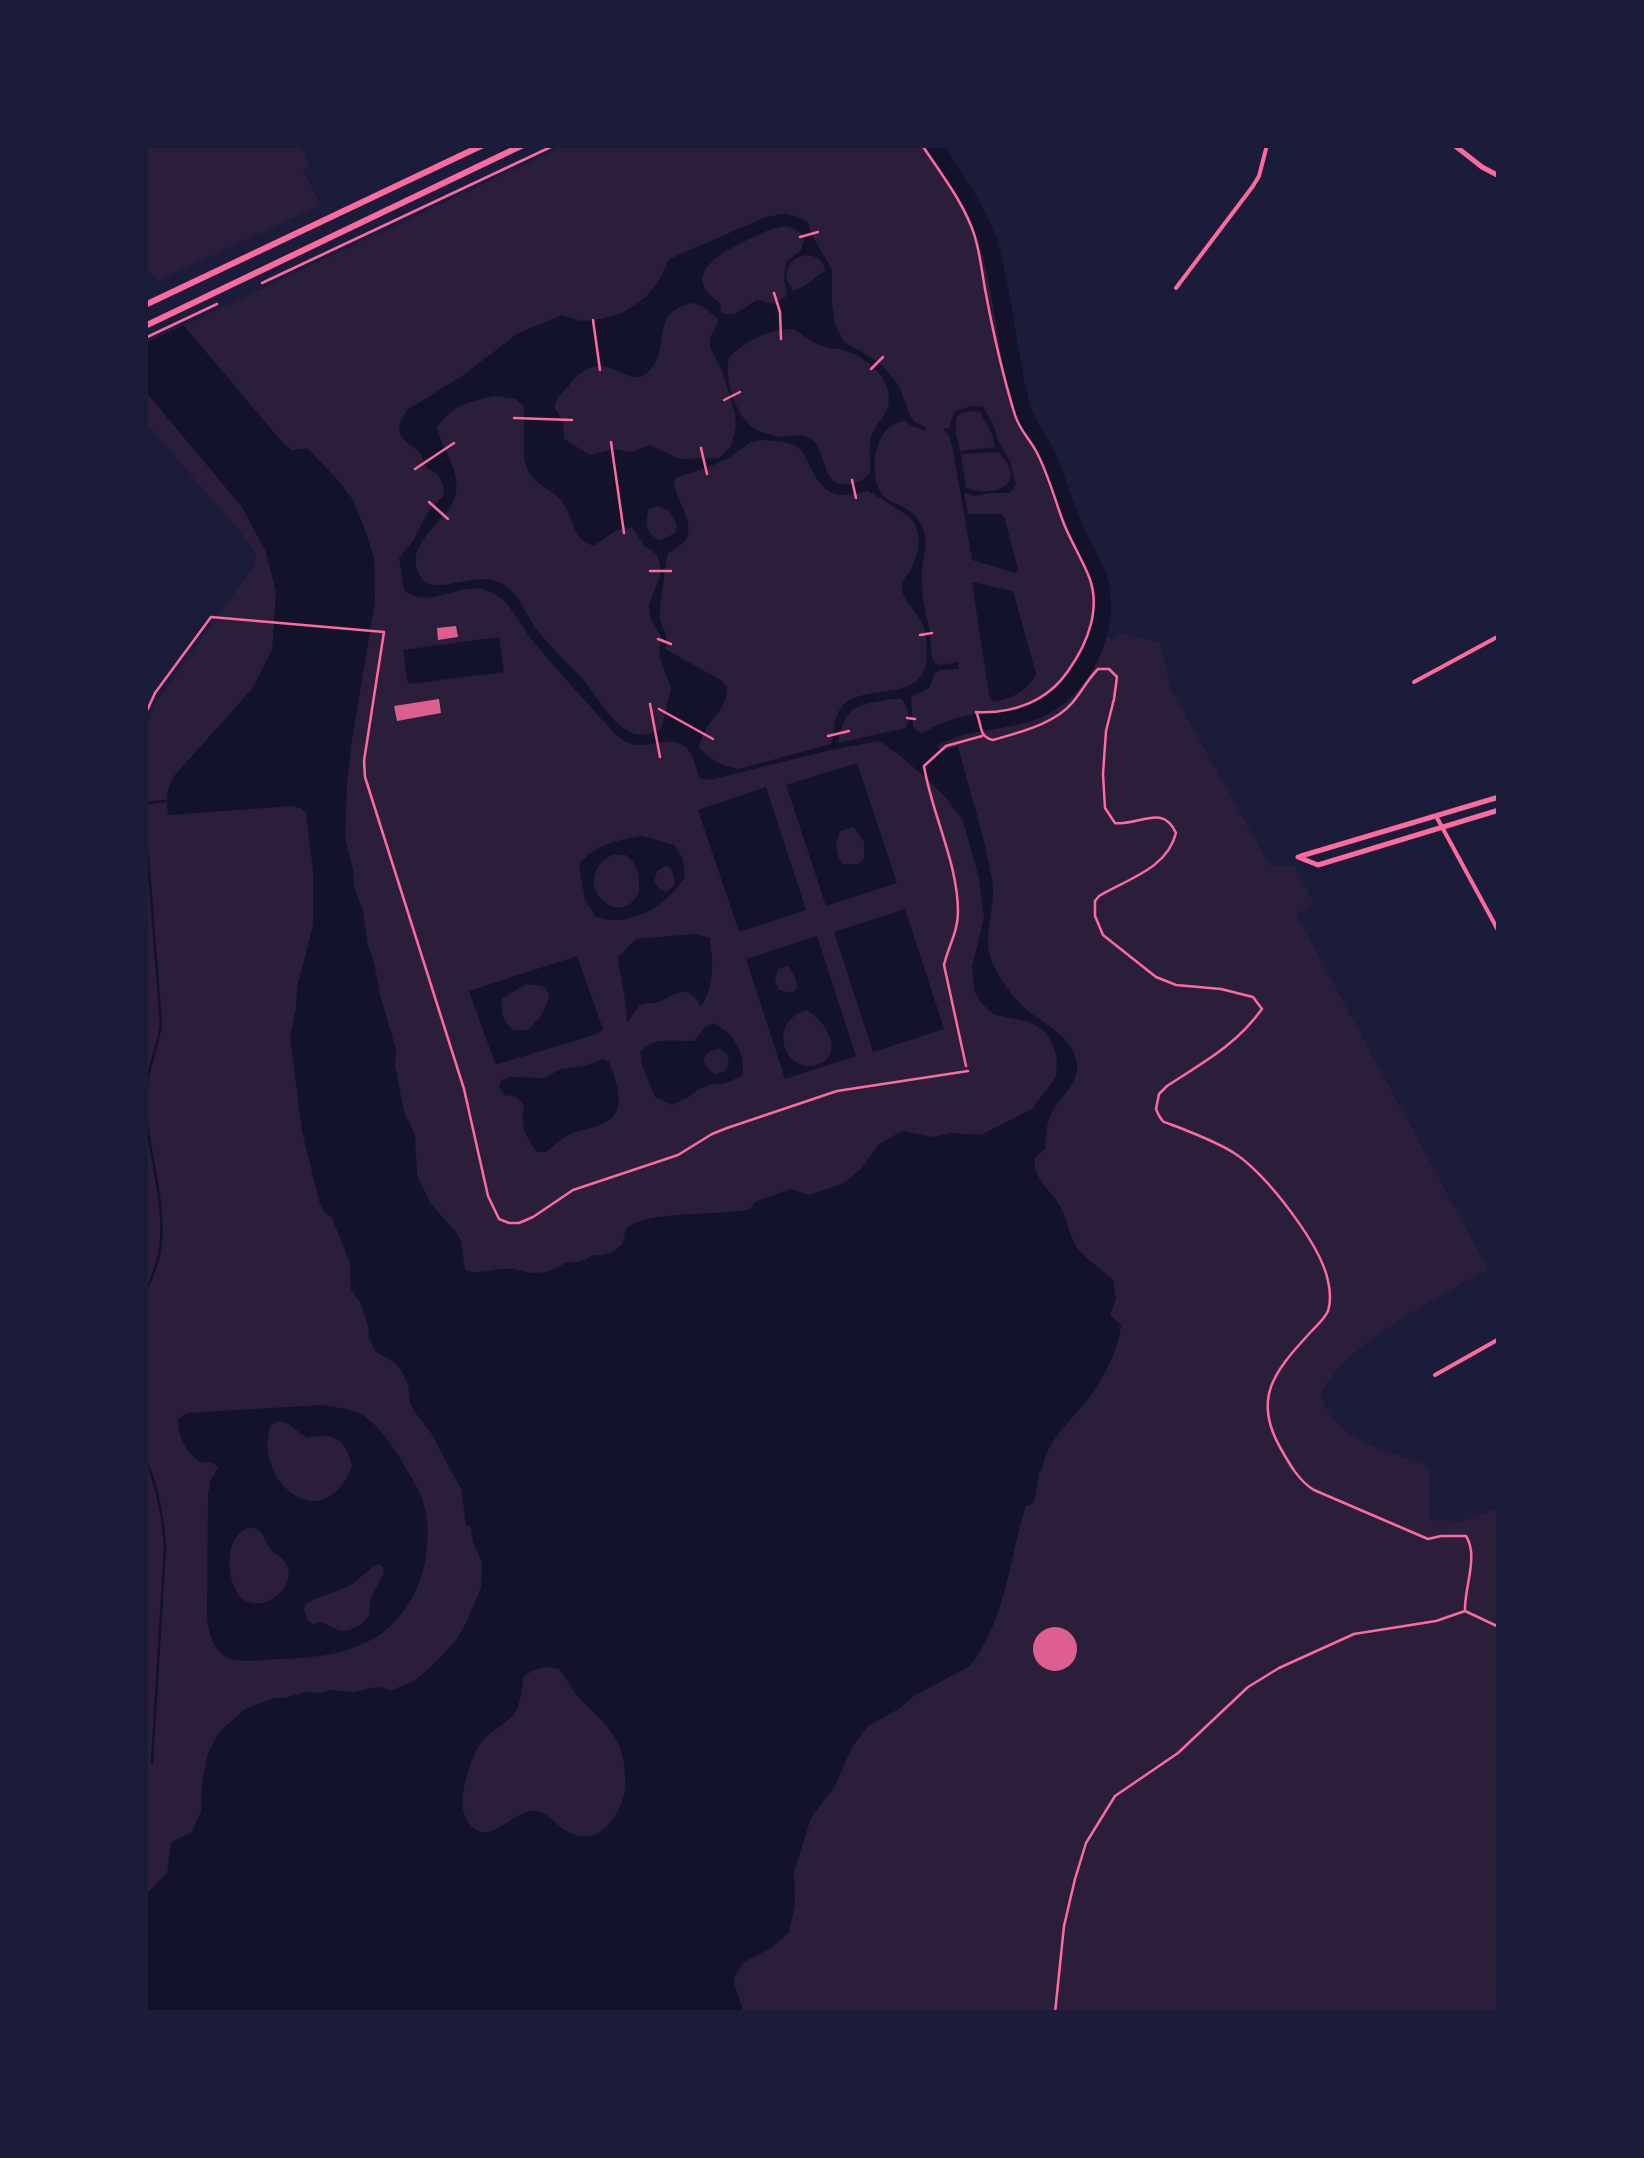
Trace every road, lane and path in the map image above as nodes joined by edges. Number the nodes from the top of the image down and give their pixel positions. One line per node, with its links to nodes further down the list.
1 (483, 145): 14 (main road)
2 (522, 145): 16 (main road)
3 (555, 145): 10 (path)
4 (922, 145): 50 (path)
5 (1266, 145): 11 (street)
6 (1454, 145): 7 (street)
7 (1499, 176)
8 (818, 232): 9 (path)
9 (800, 237)
10 (262, 283)
11 (1176, 288)
12 (774, 293): 18 (path)
13 (216, 304): 17 (path)
14 (145, 305)
15 (594, 320): 20 (path)
16 (145, 326)
17 (145, 338)
18 (781, 339)
19 (883, 356): 21 (path)
20 (600, 370)
21 (871, 370)
22 (740, 392): 23 (path)
23 (724, 400)
24 (514, 418): 25 (path)
25 (572, 420)
26 (454, 442): 29 (path)
27 (611, 442): 35 (path)
28 (701, 448): 30 (path)
29 (415, 469)
30 (706, 474)
31 (852, 480): 32 (path)
32 (856, 498)
33 (429, 502): 34 (path)
34 (448, 519)
35 (624, 533)
36 (650, 571): 37 (path)
37 (670, 571)
38 (920, 634): 39 (path)
39 (932, 634)
40 (1499, 636): 43 (street)
41 (658, 640): 42 (path)
42 (671, 644)
43 (1414, 682)
44 (650, 704): 53 (path)
45 (660, 709): 52 (path)
46 (145, 715): 59 (lane)
47 (907, 718): 48 (path)
48 (915, 719)
49 (848, 730): 51 (path)
50 (982, 733): 59 (path); 62 (path)
51 (828, 736)
52 (713, 739)
53 (660, 757)
54 (1499, 797): 56 (street)
55 (1499, 810): 57 (street)
56 (1436, 816): 57 (street); 57 (street)
57 (1442, 828): 58 (street)
58 (1499, 932)
59 (968, 1070)
60 (1499, 1339): 61 (street)
61 (1435, 1375)
62 (1464, 1611): 63 (path); 64 (path)
63 (1499, 1627)
64 (1055, 2013)

